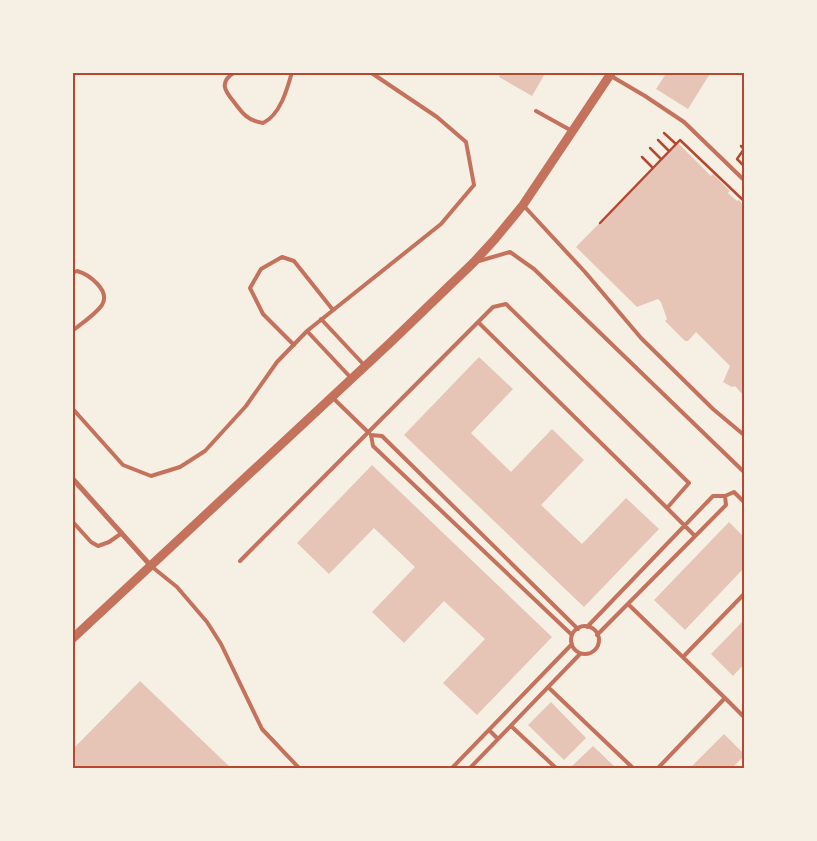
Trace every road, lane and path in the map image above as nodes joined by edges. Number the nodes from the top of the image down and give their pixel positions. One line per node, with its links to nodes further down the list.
1 (235, 72): 2 (lane)
2 (292, 72)
3 (370, 72): 23 (lane)
4 (611, 74): 6 (street); 17 (lane)
5 (536, 111): 6 (lane)
6 (572, 131): 19 (street)
7 (664, 133): 9 (path)
8 (658, 140): 12 (path)
9 (676, 144): 12 (path); 18 (path)
10 (741, 146): 15 (path)
11 (650, 148): 14 (path)
12 (670, 151): 14 (path)
13 (642, 157): 16 (path)
14 (661, 160): 16 (path)
15 (744, 166)
16 (653, 168): 20 (path)
17 (744, 180)
18 (744, 201)
19 (523, 205): 21 (street); 34 (lane)
20 (600, 223)
21 (474, 262): 29 (street); 35 (lane)
22 (72, 273): 26 (lane)
23 (333, 310): 24 (lane); 28 (lane)
24 (321, 319): 27 (lane); 29 (lane)
25 (478, 322): 33 (lane); 39 (lane); 39 (lane)
26 (72, 331)
27 (307, 331): 28 (lane); 30 (lane)
28 (294, 345): 32 (lane)
29 (365, 366): 30 (street)
30 (352, 379): 31 (street)
31 (332, 397): 33 (lane); 45 (street)
32 (72, 408)
33 (370, 434): 44 (lane); 49 (lane); 51 (lane)
34 (744, 435)
35 (744, 472)
36 (72, 478): 42 (street)
37 (725, 496): 38 (lane); 41 (lane); 43 (lane)
38 (744, 502)
39 (667, 508): 41 (lane)
40 (72, 521): 42 (lane)
41 (685, 526): 43 (lane); 48 (lane)
42 (122, 533): 45 (street)
43 (695, 536): 47 (lane)
44 (240, 561)
45 (152, 566): 52 (street); 63 (lane)
46 (744, 594): 55 (lane)
47 (628, 604): 50 (lane); 55 (lane)
48 (586, 627): 49 (lane); 50 (lane)
49 (578, 629): 51 (lane)
50 (597, 635): 54 (lane)
51 (572, 636): 53 (lane)
52 (72, 640)
53 (572, 644): 54 (lane); 60 (lane)
54 (580, 654): 56 (lane)
55 (683, 657): 57 (lane)
56 (548, 686): 59 (lane); 68 (lane)
57 (725, 698): 58 (lane); 69 (lane)
58 (744, 717)
59 (511, 726): 61 (lane); 62 (lane)
60 (489, 730): 61 (lane); 64 (lane)
61 (498, 739): 65 (lane)
62 (552, 764): 66 (lane); 67 (lane)
63 (300, 768)
64 (452, 768)
65 (470, 768)
66 (548, 768)
67 (556, 768)
68 (634, 768)
69 (658, 768)

